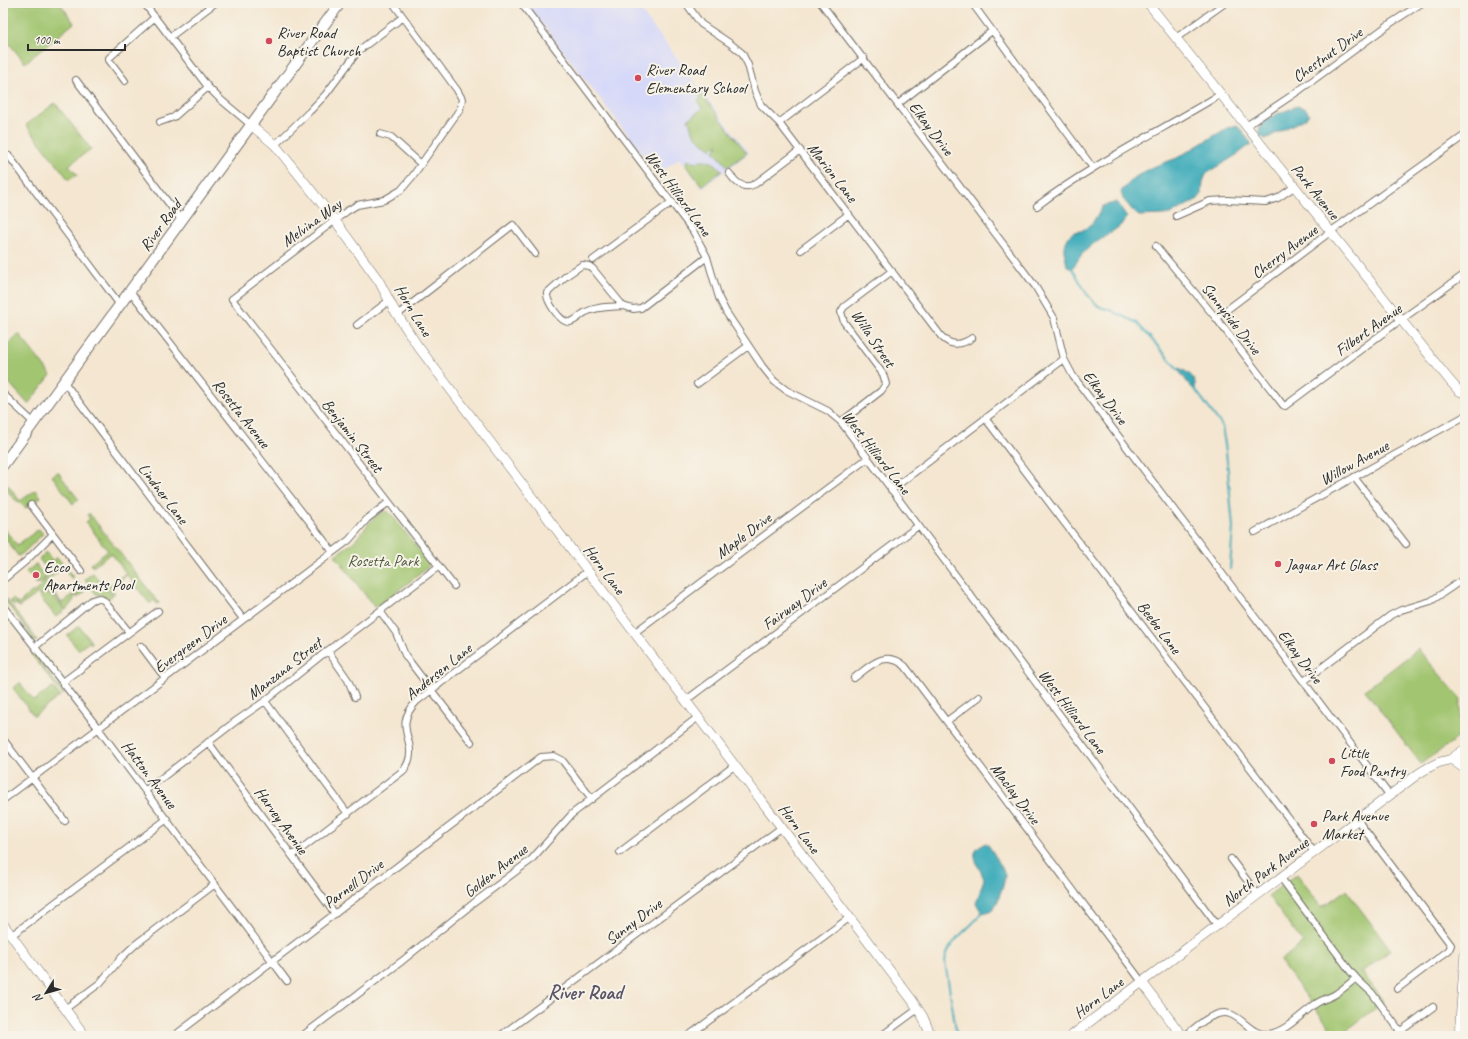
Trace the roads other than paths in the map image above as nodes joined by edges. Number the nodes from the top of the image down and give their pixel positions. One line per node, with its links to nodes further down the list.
1 (144, 3): 12 (street)
2 (215, 3): 15 (street)
3 (340, 3): 25 (main road, River Road)
4 (393, 3): 13 (street)
5 (521, 3): 36 (street, West Hilliard Lane)
6 (686, 3): 24 (street, Marion Lane)
7 (821, 3): 17 (street, Elkay Drive)
8 (972, 3): 14 (street)
9 (1148, 3): 16 (street, Park Avenue)
10 (1224, 3): 16 (street)
11 (1422, 3): 26 (street, Chestnut Drive)
12 (155, 17): 15 (street); 19 (street)
13 (403, 17): 29 (street); 32 (street, Melvina Way)
14 (992, 31): 22 (street); 33 (street)
15 (170, 37): 20 (street)
16 (1176, 38): 21 (street, Park Avenue)
17 (864, 58): 22 (street, Elkay Drive); 24 (street)
18 (76, 80): 41 (street)
19 (125, 81)
20 (208, 87): 23 (street); 25 (street)
21 (1221, 94): 26 (street, Park Avenue); 33 (street)
22 (898, 104): 61 (street, Elkay Drive)
23 (160, 122)
24 (779, 123): 30 (street, Marion Lane)
25 (252, 125): 29 (street, Horn Lane); 41 (main road, River Road)
26 (1246, 126): 35 (street, Park Avenue)
27 (380, 134): 32 (street)
28 (1465, 135): 42 (street, Cherry Avenue)
29 (275, 145): 40 (street, Horn Lane)
30 (800, 150): 34 (street); 38 (street, Marion Lane)
31 (9, 156): 53 (street)
32 (421, 164): 40 (street, Melvina Way)
33 (1093, 168): 37 (street)
34 (729, 173)
35 (1294, 187): 39 (street); 42 (street, Park Avenue)
36 (672, 202): 46 (street, West Hilliard Lane); 47 (street)
37 (1037, 206)
38 (849, 214): 44 (street); 48 (street, Marion Lane)
39 (1176, 216)
40 (334, 219): 51 (street, Melvina Way); 52 (street, Horn Lane)
41 (182, 221): 50 (main road, River Road)
42 (1330, 232): 56 (street, Cherry Avenue); 57 (street, Park Avenue)
43 (1156, 246): 56 (street, Sunnyside Drive)
44 (801, 250)
45 (535, 254): 55 (street)
46 (707, 257): 54 (street); 60 (street, West Hilliard Lane)
47 (593, 260)
48 (892, 271): 59 (street, Marion Lane); 64 (street, Willa Street)
49 (1465, 274): 57 (street, Filbert Avenue)
50 (130, 291): 53 (main road, River Road); 83 (street, Rosetta Avenue)
51 (232, 299): 77 (street, Benjamin Street)
52 (390, 300): 55 (street, Horn Lane); 58 (street)
53 (120, 305): 62 (main road, River Road)
54 (623, 306): 54 (street)
55 (397, 315): 86 (street, Horn Lane)
56 (1216, 318): 68 (street, Sunnyside Drive)
57 (1401, 320): 66 (street, Park Avenue); 68 (street, Filbert Avenue)
58 (357, 326)
59 (972, 338)
60 (748, 346): 63 (street); 71 (street, West Hilliard Lane)
61 (1064, 359): 70 (street); 101 (street, Elkay Drive)
62 (64, 382): 72 (main road, River Road); 93 (street, Lindner Lane)
63 (696, 384)
64 (886, 385): 65 (street); 71 (street, Willa Street)
65 (892, 389)
66 (1465, 393)
67 (3, 394): 72 (street)
68 (1286, 406)
69 (1465, 416): 75 (street, Willow Avenue)
70 (985, 418): 76 (street); 130 (street, Beebe Lane)
71 (840, 422): 73 (street, West Hilliard Lane)
72 (34, 423): 74 (main road, River Road)
73 (868, 458): 76 (street, West Hilliard Lane); 95 (street, Maple Drive)
74 (3, 465)
75 (1354, 477): 80 (street, Willow Avenue); 82 (street)
76 (891, 490): 79 (street, West Hilliard Lane)
77 (389, 502): 83 (street, Evergreen Drive); 84 (street, Benjamin Street)
78 (31, 505): 81 (street)
79 (918, 526): 107 (street, Fairway Drive); 139 (street, West Hilliard Lane)
80 (1255, 532)
81 (53, 534): 85 (street); 88 (street)
82 (1406, 544)
83 (333, 552): 93 (street, Evergreen Drive)
84 (439, 566): 89 (street, Benjamin Street); 92 (street, Manzana Street)
85 (81, 571)
86 (588, 572): 95 (street, Horn Lane); 103 (street, Andersen Lane)
87 (1465, 578): 101 (street)
88 (3, 580)
89 (454, 586)
90 (3, 606): 97 (street, Hatton Avenue)
91 (158, 611): 94 (street)
92 (380, 611): 98 (street, Manzana Street); 103 (street)
93 (243, 619): 99 (street, Evergreen Drive)
94 (129, 632): 97 (street); 102 (street)
95 (634, 633): 107 (street, Horn Lane)
96 (141, 646): 99 (street)
97 (35, 647): 102 (street, Hatton Avenue)
98 (328, 651): 104 (street); 106 (street, Manzana Street)
99 (165, 678): 110 (street, Evergreen Drive)
100 (854, 678): 109 (street, Maclay Drive)
101 (1304, 681): 121 (street, Elkay Drive)
102 (63, 682): 110 (street, Hatton Avenue)
103 (432, 690): 113 (street); 124 (street, Andersen Lane)
104 (355, 697)
105 (979, 697): 109 (street)
106 (265, 701): 112 (street, Manzana Street); 124 (street)
107 (685, 702): 108 (street, Horn Lane)
108 (697, 718): 117 (street, Horn Lane); 122 (street, Golden Avenue)
109 (947, 721): 145 (street, Maclay Drive)
110 (98, 728): 119 (street, Evergreen Drive); 120 (street, Hatton Avenue)
111 (3, 739): 119 (street)
112 (208, 742): 120 (street, Manzana Street); 131 (street, Harvey Avenue)
113 (471, 742)
114 (1465, 749): 115 (street)
115 (1451, 759): 116 (street, North Park Avenue); 118 (street); 121 (street, North Park Avenue)
116 (1465, 759)
117 (734, 766): 128 (street, Horn Lane); 129 (street)
118 (1465, 769)
119 (32, 778): 123 (street, Evergreen Drive); 126 (street)
120 (146, 790): 125 (street, Hatton Avenue)
121 (1390, 796): 127 (street, North Park Avenue)
122 (592, 799): 136 (street, Parnell Drive); 153 (street, Golden Avenue)
123 (3, 800)
124 (348, 814): 131 (street, Andersen Lane)
125 (167, 819): 134 (street, Hatton Avenue); 140 (street)
126 (65, 821)
127 (1358, 821): 130 (street, North Park Avenue); 146 (street)
128 (781, 828): 137 (street, Horn Lane); 154 (street, Sunny Drive)
129 (620, 852)
130 (1314, 852): 133 (street, North Park Avenue)
131 (292, 856): 136 (street, Harvey Avenue)
132 (1231, 859): 135 (street)
133 (1281, 878): 135 (street, North Park Avenue); 143 (street)
134 (216, 884): 142 (street, Hatton Avenue); 148 (street)
135 (1258, 895): 139 (street, North Park Avenue)
136 (335, 914): 142 (street, Parnell Drive)
137 (849, 918): 149 (street, Horn Lane); 155 (street)
138 (3, 924): 140 (street)
139 (1217, 925): 145 (street, North Park Avenue)
140 (12, 935): 148 (street)
141 (1465, 952): 161 (street)
142 (273, 961): 144 (street, Hatton Avenue); 152 (street, Parnell Drive)
143 (1356, 978): 150 (street); 159 (street)
144 (288, 981)
145 (1142, 982): 158 (street, Horn Lane); 159 (street)
146 (1397, 989)
147 (1432, 1007): 150 (street)
148 (65, 1009): 151 (street)
149 (918, 1009): 156 (street); 157 (street, Horn Lane)
150 (1400, 1031): 160 (street)
151 (85, 1036)
152 (174, 1036)
153 (302, 1036)
154 (500, 1036)
155 (688, 1036)
156 (881, 1036)
157 (930, 1036)
158 (1071, 1036)
159 (1183, 1036)
160 (1394, 1036)
161 (1459, 1036)

